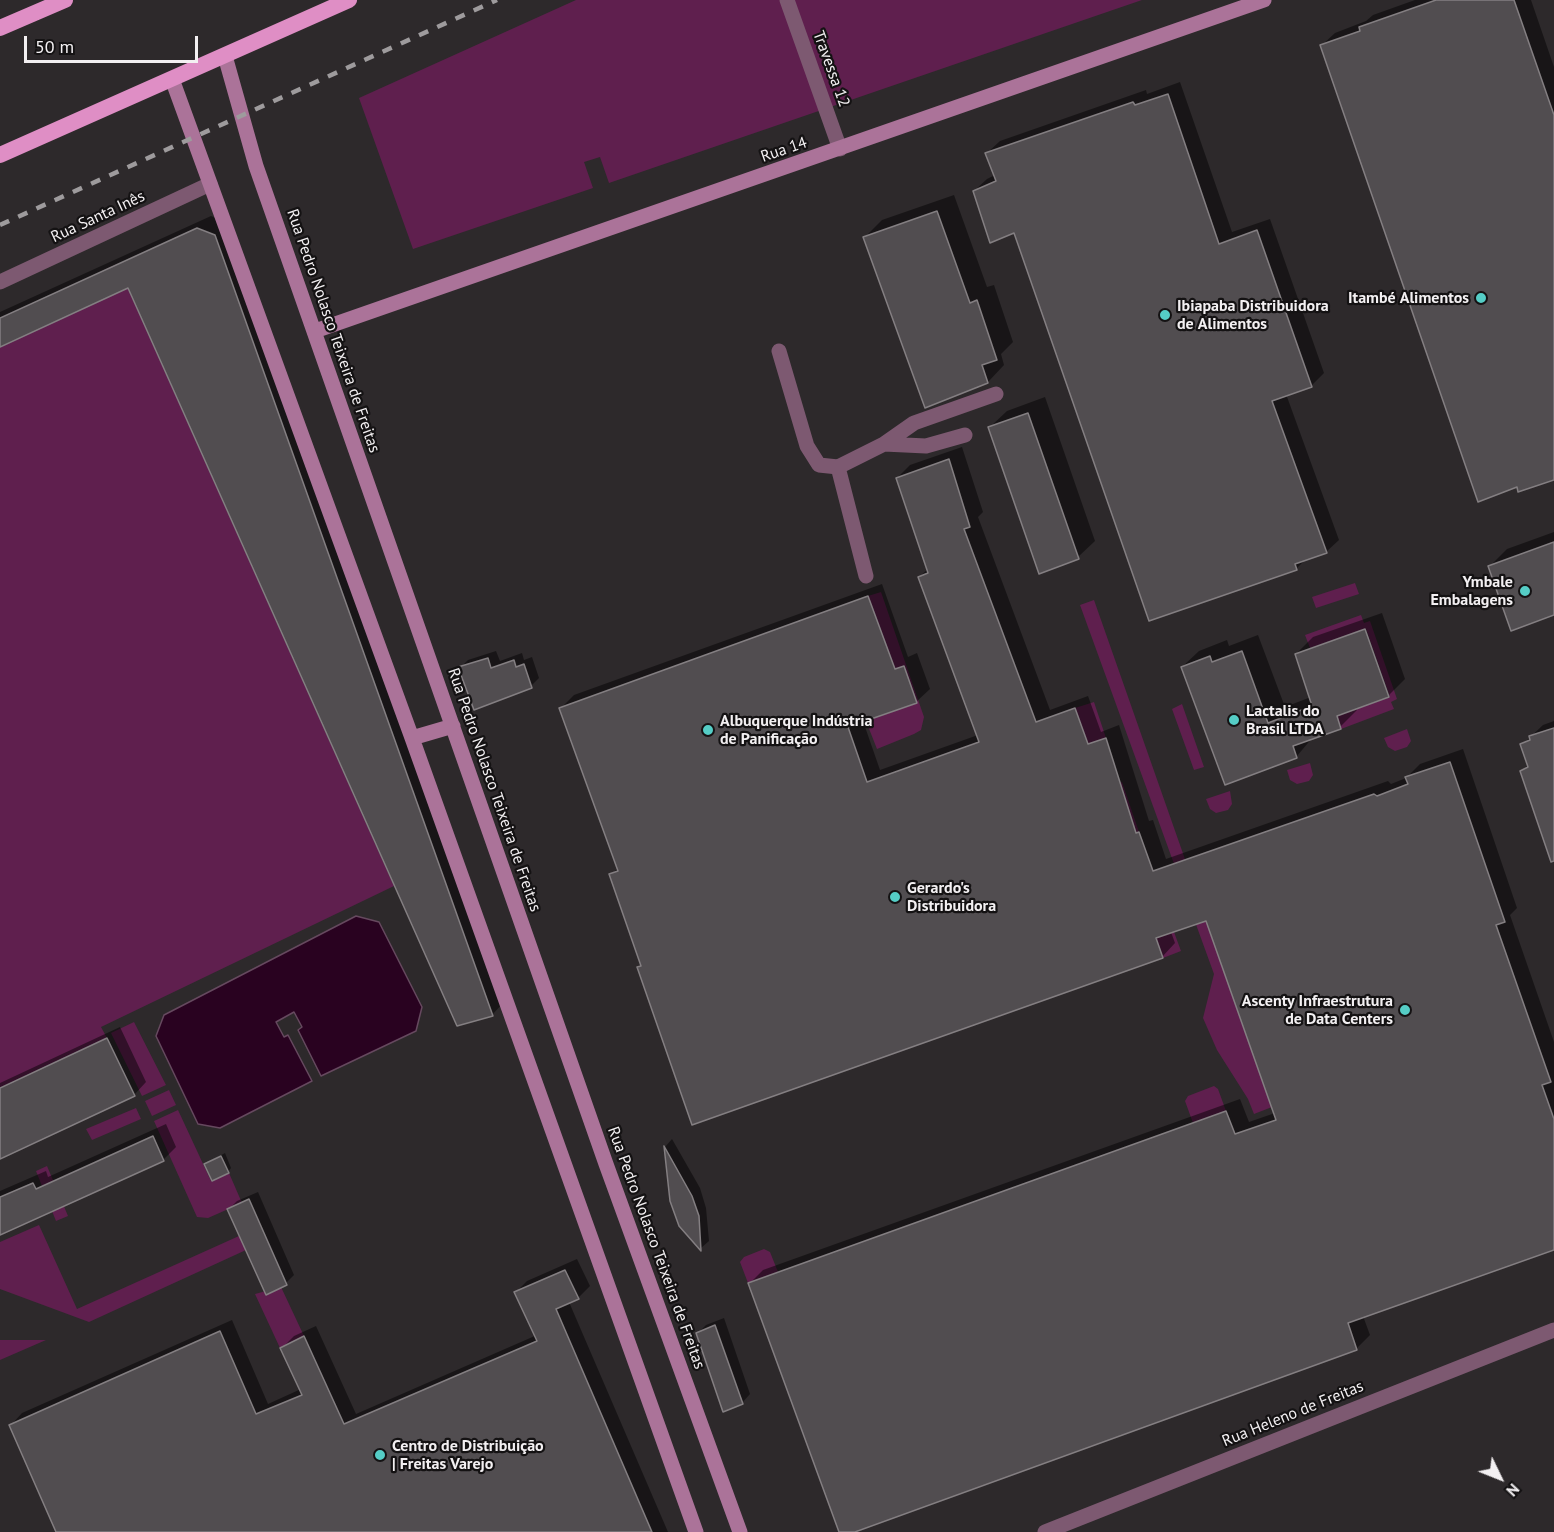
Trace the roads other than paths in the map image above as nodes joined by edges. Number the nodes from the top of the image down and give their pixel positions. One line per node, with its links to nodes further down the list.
1 (65, 0): 5 (highway)
2 (350, 0): 6 (highway)
3 (787, 0): 8 (street, Travessa 12)
4 (1264, 0): 8 (main road, Rua 14)
5 (0, 28)
6 (225, 56): 7 (highway); 12 (main road, Rua Pedro Nolasco Teixeira de Freitas)
7 (172, 79): 9 (highway); 10 (main road)
8 (840, 149): 12 (main road, Rua 14)
9 (0, 155)
10 (210, 184): 11 (street, Rua Santa Inês); 20 (main road)
11 (0, 282)
12 (315, 331): 19 (main road, Rua Pedro Nolasco Teixeira de Freitas)
13 (779, 351): 17 (street)
14 (996, 394): 16 (street)
15 (965, 435): 16 (street)
16 (884, 444): 17 (street)
17 (837, 468): 18 (street)
18 (866, 576)
19 (453, 726): 20 (main road); 23 (main road, Rua Pedro Nolasco Teixeira de Freitas)
20 (412, 738): 22 (main road)
21 (1554, 1330): 24 (street, Rua Heleno de Freitas)
22 (696, 1532)
23 (740, 1532)
24 (1045, 1532)

